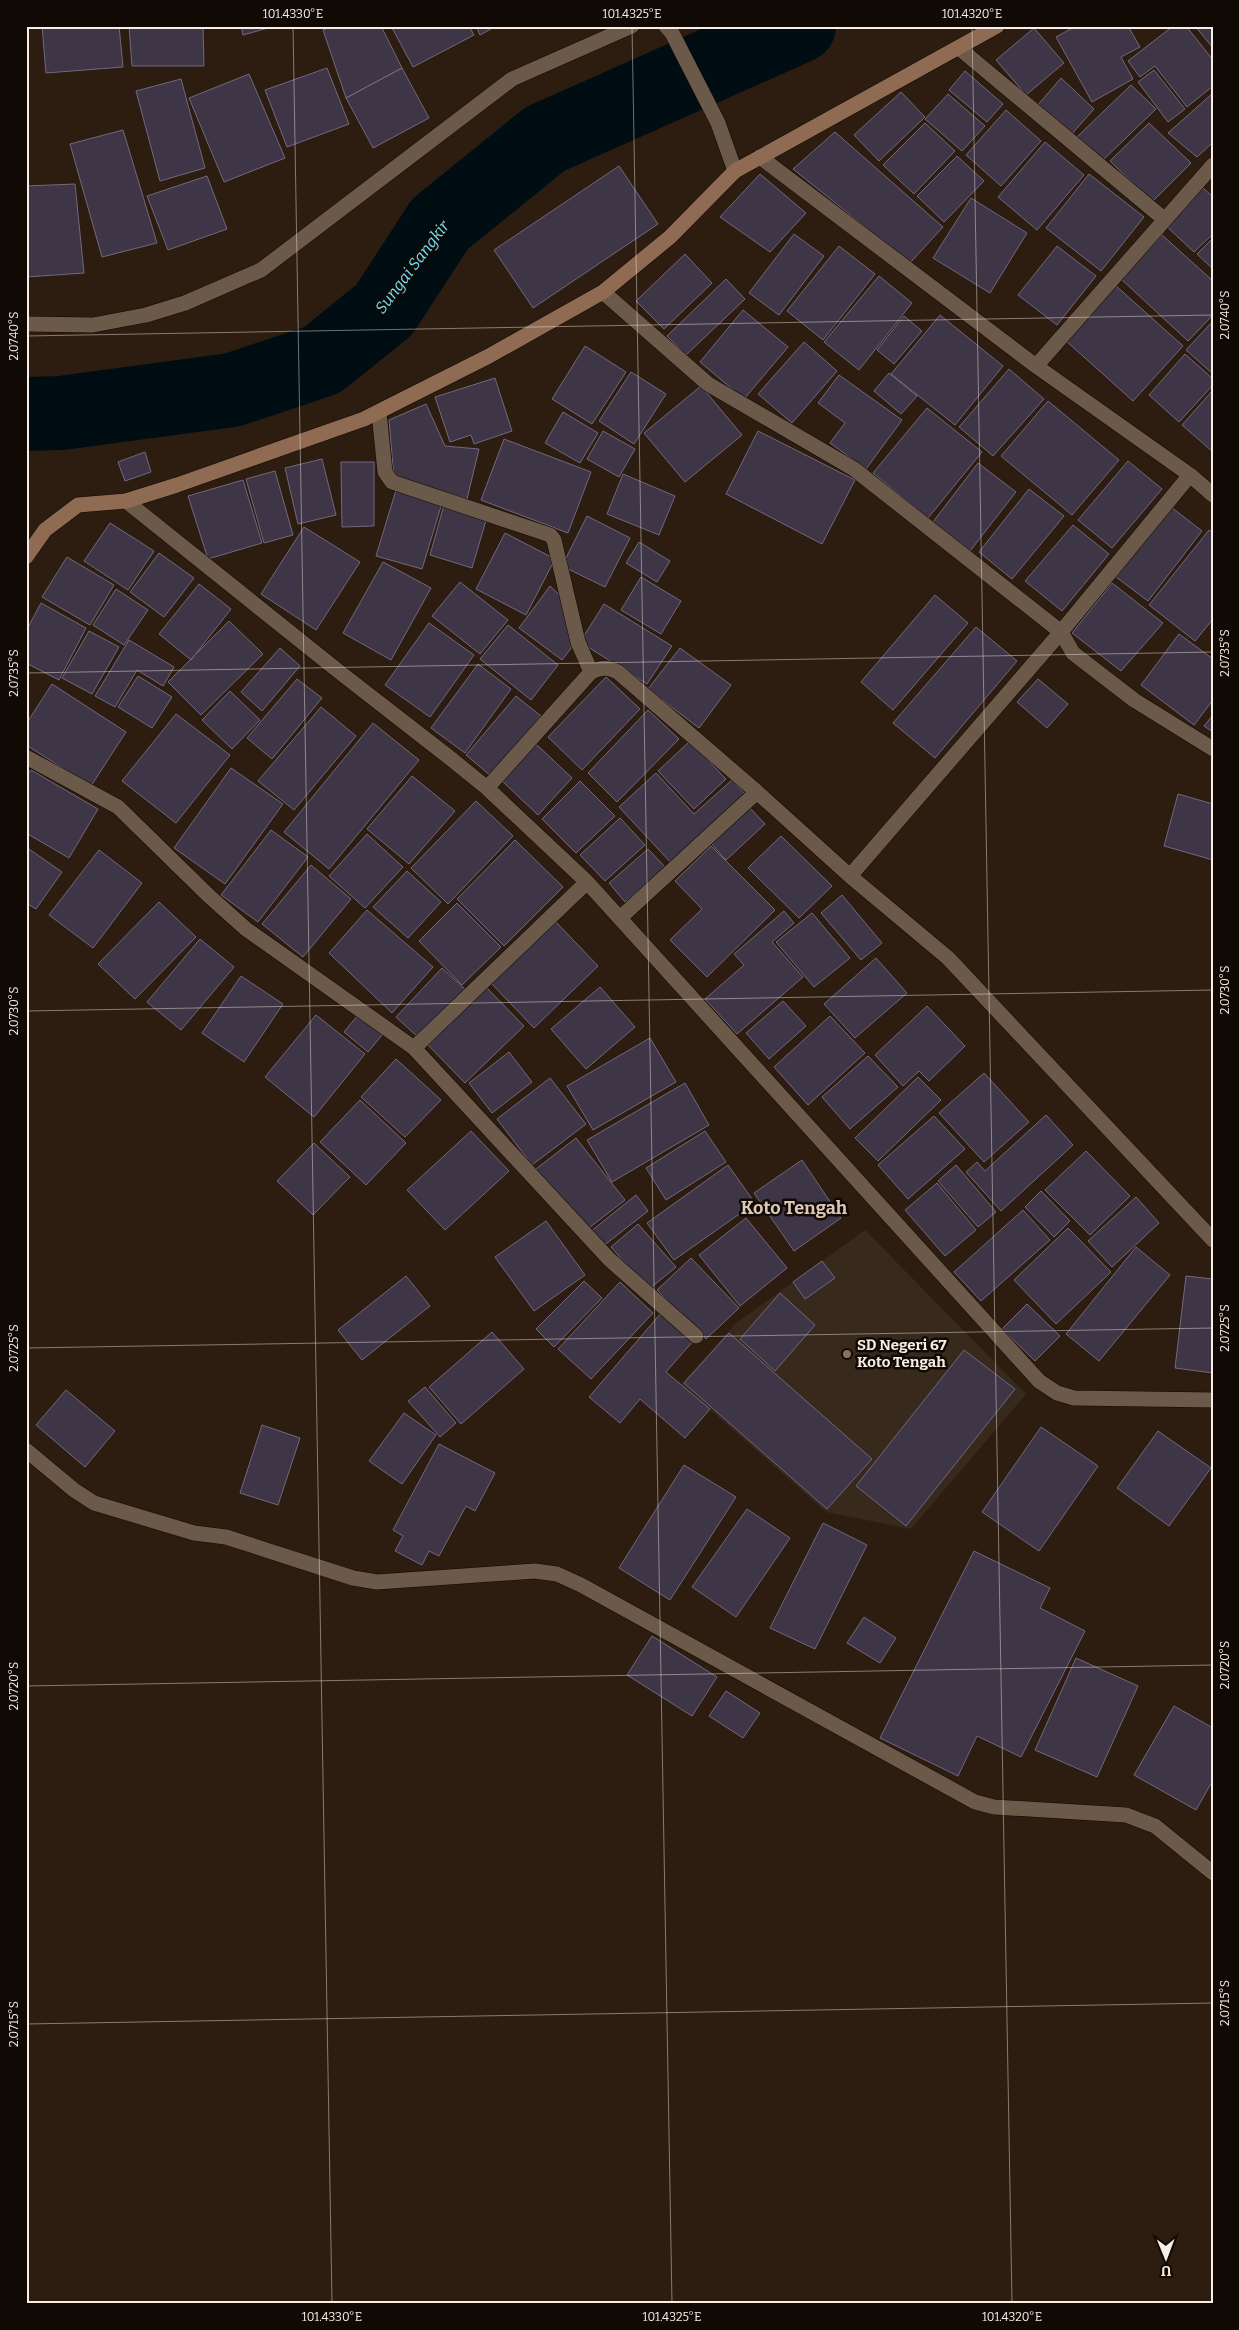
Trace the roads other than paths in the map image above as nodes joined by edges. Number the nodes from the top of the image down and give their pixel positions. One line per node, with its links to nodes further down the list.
1 (632, 26): 10 (street)
2 (997, 26): 4 (street)
3 (669, 29): 7 (street)
4 (959, 48): 5 (street); 8 (street)
5 (760, 157): 7 (street); 11 (street)
6 (1213, 165): 8 (street)
7 (736, 171): 9 (street)
8 (1164, 219): 11 (street)
9 (603, 292): 12 (street); 17 (street)
10 (26, 324)
11 (1036, 366): 13 (street)
12 (379, 412): 15 (street); 18 (street)
13 (1190, 475): 14 (street); 17 (street)
14 (1213, 495)
15 (126, 501): 16 (street); 21 (street)
16 (26, 557)
17 (1061, 632): 19 (street); 23 (street)
18 (591, 672): 21 (street); 22 (street)
19 (1213, 749)
20 (26, 757): 26 (street)
21 (487, 788): 24 (street)
22 (757, 792): 23 (street); 25 (street)
23 (850, 876): 27 (street)
24 (587, 882): 25 (street); 26 (street)
25 (621, 917): 29 (street)
26 (414, 1048): 28 (street)
27 (1213, 1240)
28 (696, 1336)
29 (1213, 1400)
30 (26, 1450): 31 (street)
31 (1213, 1872)

